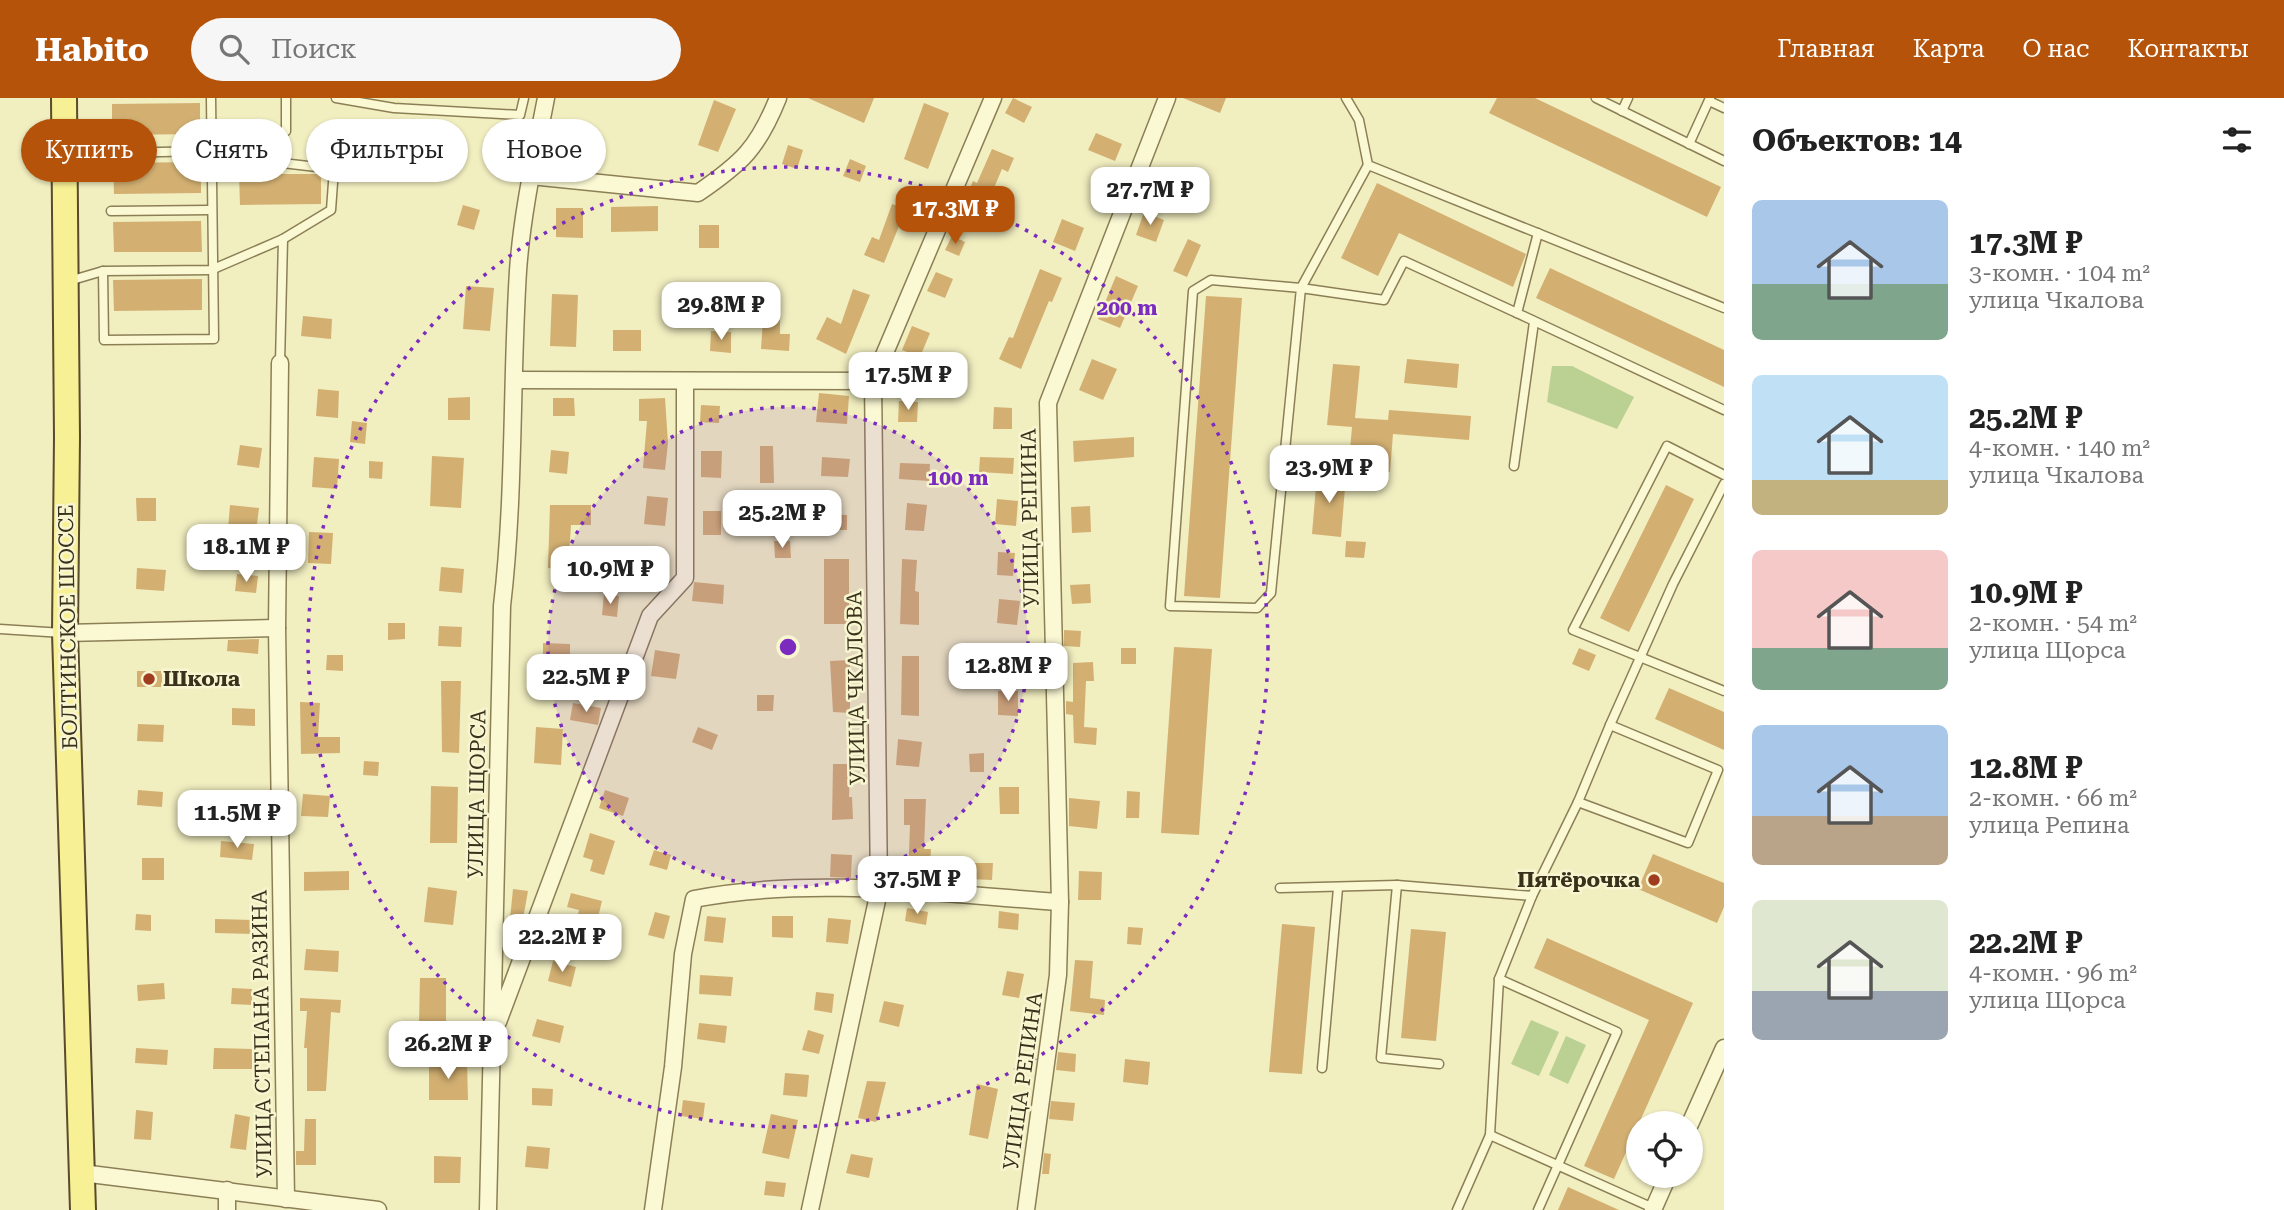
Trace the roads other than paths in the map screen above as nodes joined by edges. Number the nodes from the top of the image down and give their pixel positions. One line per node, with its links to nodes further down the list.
1 (64, 98): 32 (main road, БОЛТИНСКОЕ ШОССЕ)
2 (211, 98): 16 (lane)
3 (286, 98): 17 (lane)
4 (336, 98): 5 (lane)
5 (524, 98)
6 (546, 98): 18 (street, УЛИЦА ЩОРСА)
7 (779, 98): 25 (street)
8 (993, 98): 40 (street, УЛИЦА ЧКАЛОВА)
9 (1167, 98): 57 (street, УЛИЦА РЕПИНА)
10 (1346, 98): 22 (lane)
11 (1596, 98): 15 (lane)
12 (1628, 98): 15 (lane)
13 (1709, 100): 14 (lane); 19 (lane)
14 (1724, 108)
15 (1622, 111): 19 (lane)
16 (211, 119)
17 (286, 119)
18 (542, 119)
19 (1689, 144): 20 (lane)
20 (1724, 161)
21 (292, 164): 29 (lane)
22 (1368, 165): 28 (lane); 33 (lane)
23 (211, 182): 26 (lane)
24 (530, 182): 38 (street, УЛИЦА ЩОРСА)
25 (590, 182)
26 (211, 210): 27 (lane); 30 (lane)
27 (111, 211)
28 (1538, 233): 34 (lane); 35 (lane)
29 (282, 239): 30 (lane); 37 (lane)
30 (211, 270): 31 (lane); 31 (lane)
31 (103, 271): 32 (lane)
32 (66, 281): 47 (main road, БОЛТИНСКОЕ ШОССЕ)
33 (1301, 288): 33 (lane); 35 (lane)
34 (1724, 308)
35 (1517, 313): 36 (lane)
36 (1534, 322): 41 (lane); 42 (lane)
37 (280, 363): 45 (street, УЛИЦА СТЕПАНА РАЗИНА)
38 (516, 380): 39 (street); 59 (street, УЛИЦА ЩОРСА)
39 (685, 381): 40 (street); 59 (street)
40 (873, 381): 55 (street, УЛИЦА ЧКАЛОВА)
41 (1724, 410)
42 (1514, 466)
43 (1724, 475): 48 (lane)
44 (1724, 484): 48 (lane)
45 (276, 628): 47 (street); 69 (street, УЛИЦА СТЕПАНА РАЗИНА)
46 (0, 629): 47 (lane)
47 (65, 633): 65 (main road, БОЛТИНСКОЕ ШОССЕ)
48 (1640, 657): 49 (lane); 50 (lane)
49 (1724, 691)
50 (1610, 725): 51 (lane); 51 (lane)
51 (1578, 802): 56 (lane)
52 (1397, 885): 54 (lane); 56 (lane); 61 (lane)
53 (1280, 888): 54 (lane)
54 (1338, 888): 62 (lane)
55 (879, 891): 57 (street); 75 (street); 76 (street, УЛИЦА ЧКАЛОВА)
56 (1532, 896): 58 (lane)
57 (1060, 902): 77 (street, УЛИЦА РЕПИНА)
58 (1499, 979): 64 (lane); 66 (lane)
59 (494, 1034): 74 (street, УЛИЦА ЩОРСА)
60 (1724, 1048): 63 (street)
61 (1439, 1063)
62 (1322, 1068)
63 (1696, 1111)
64 (1490, 1135): 66 (lane); 78 (lane)
65 (82, 1164): 68 (street); 71 (main road, БОЛТИНСКОЕ ШОССЕ)
66 (1558, 1165): 70 (lane); 79 (lane)
67 (1663, 1188): 70 (street)
68 (227, 1190): 69 (street); 72 (street, УЛИЦА СТЕПАНА РАЗИНА)
69 (286, 1199): 73 (street)
70 (1653, 1209)
71 (83, 1210)
72 (227, 1210)
73 (378, 1210)
74 (488, 1210)
75 (653, 1210)
76 (810, 1210)
77 (1026, 1210)
78 (1457, 1210)
79 (1538, 1210)

